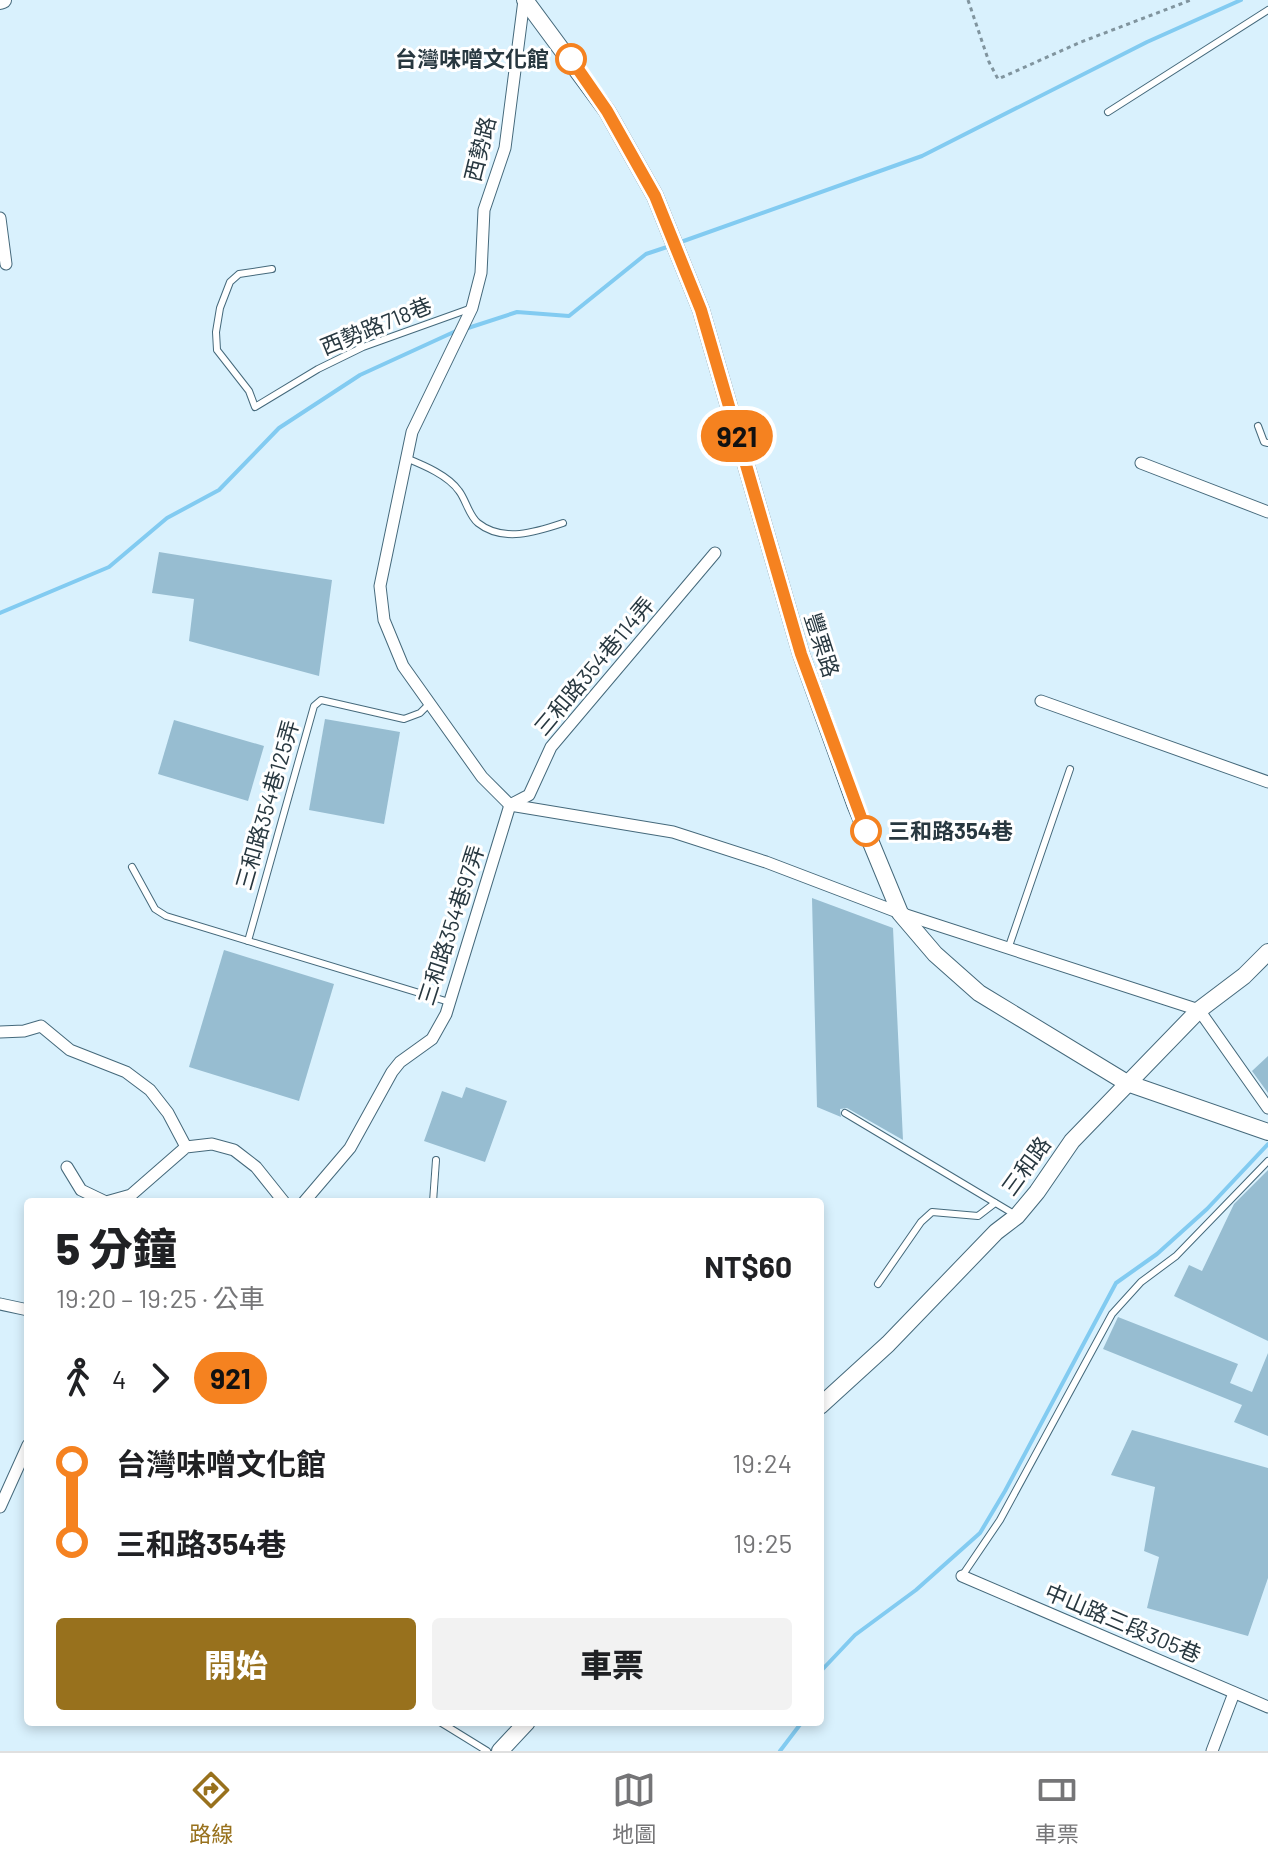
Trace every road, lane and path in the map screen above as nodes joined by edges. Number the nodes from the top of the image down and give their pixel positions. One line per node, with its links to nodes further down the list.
1 (525, 0): 9 (street, 西勢路); 23 (street, 豐栗路)
2 (968, 0): 3 (path)
3 (1191, 0)
4 (1268, 10): 5 (lane)
5 (1108, 112)
6 (0, 218): 7 (street)
7 (6, 264)
8 (272, 269): 9 (lane, 西勢路718巷)
9 (472, 308): 12 (street)
10 (1258, 426): 11 (lane)
11 (1268, 443)
12 (406, 458): 15 (lane); 18 (street)
13 (1141, 463): 14 (street)
14 (1268, 512)
15 (563, 523)
16 (715, 553): 21 (street, 三和路354巷114弄)
17 (1041, 701): 20 (street)
18 (430, 704): 21 (street); 24 (lane, 三和路354巷125弄)
19 (1070, 769): 25 (lane)
20 (1268, 782)
21 (510, 805): 23 (street); 27 (street, 三和路354巷97弄)
22 (132, 867): 24 (lane)
23 (900, 913): 25 (street); 30 (street, 豐栗路)
24 (248, 941): 27 (lane)
25 (1008, 949): 28 (street)
26 (1268, 952): 28 (street, 三和路)
27 (449, 1002): 41 (street, 三和路354巷97弄)
28 (1199, 1010): 30 (street, 三和路); 31 (street)
29 (0, 1032): 34 (street)
30 (1127, 1083): 33 (street, 豐栗路); 44 (street, 三和路)
31 (1268, 1108)
32 (845, 1113): 43 (lane)
33 (1268, 1132)
34 (186, 1147): 39 (street); 40 (street)
35 (436, 1160): 42 (lane)
36 (1268, 1161): 52 (lane)
37 (67, 1167): 38 (street)
38 (98, 1198)
39 (120, 1198)
40 (281, 1198)
41 (307, 1198)
42 (433, 1198)
43 (995, 1203): 44 (lane); 45 (lane)
44 (1017, 1216): 48 (street, 三和路)
45 (878, 1284)
46 (0, 1304): 47 (street)
47 (24, 1309)
48 (824, 1402)
49 (24, 1452): 50 (street)
50 (4, 1487): 51 (street)
51 (0, 1507)
52 (962, 1576): 53 (street, 中山路三段305巷)
53 (1234, 1693): 54 (street, 中山路三段305巷); 59 (street)
54 (1268, 1707)
55 (446, 1726): 57 (lane)
56 (523, 1726): 58 (street)
57 (487, 1751)
58 (500, 1751)
59 (1212, 1751)

